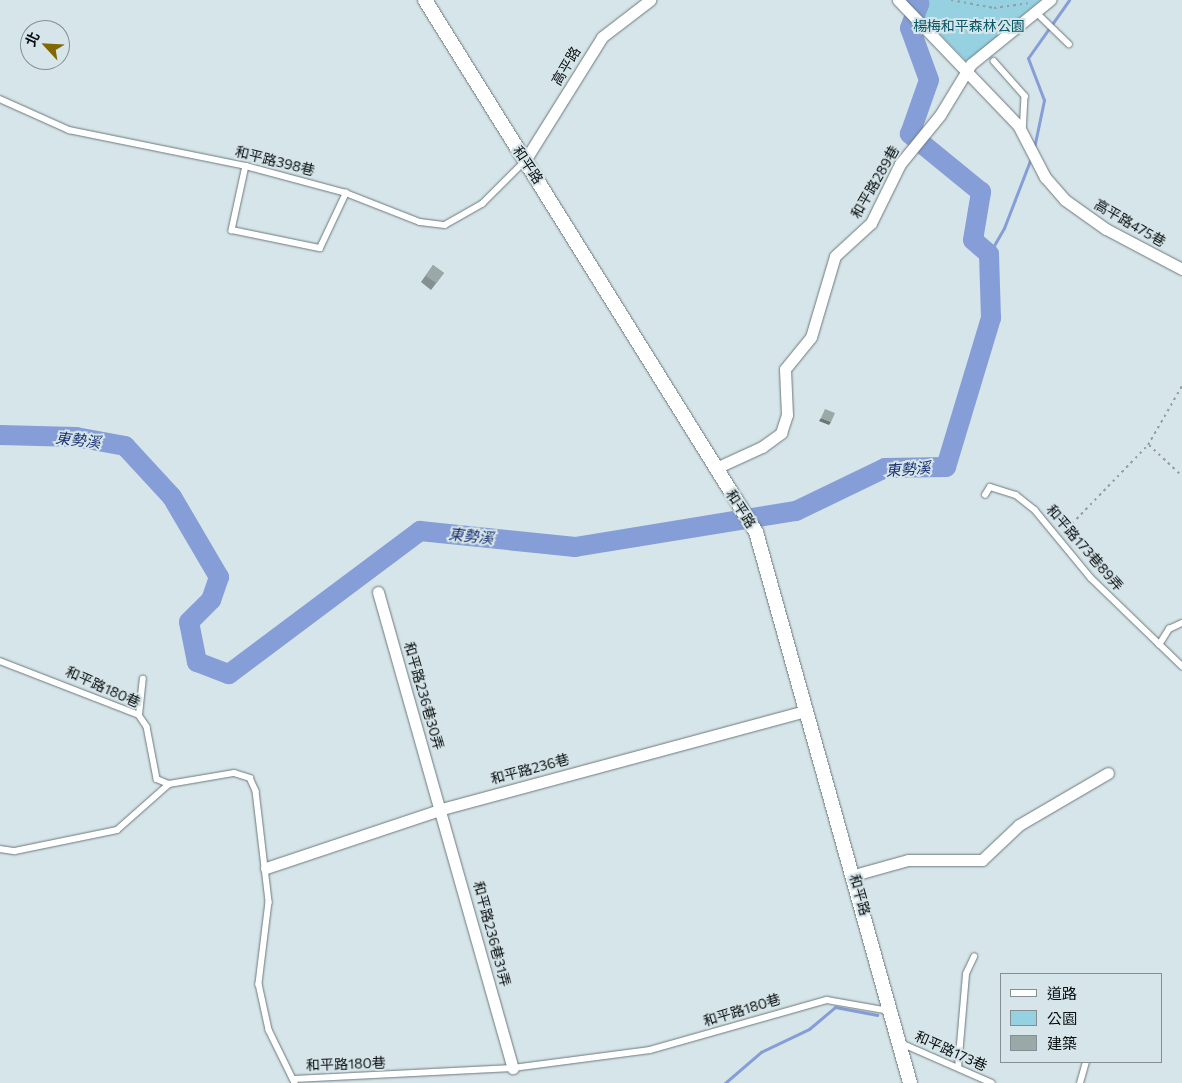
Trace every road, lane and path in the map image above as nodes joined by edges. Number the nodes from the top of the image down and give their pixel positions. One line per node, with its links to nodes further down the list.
1 (425, 0): 13 (street, 和平路)
2 (650, 0): 13 (street, 高平路)
3 (898, 0): 10 (street)
4 (951, 0): 5 (path)
5 (1032, 0)
6 (1050, 0): 7 (street, 和平路289巷)
7 (1036, 12): 8 (lane); 10 (street, 和平路289巷)
8 (1069, 44)
9 (994, 61): 12 (lane)
10 (966, 72): 12 (street); 19 (street, 和平路289巷)
11 (0, 99): 14 (lane, 和平路398巷)
12 (1023, 136): 16 (street, 高平路475巷)
13 (524, 162): 15 (lane, 和平路398巷); 19 (street, 和平路)
14 (246, 166): 15 (lane, 和平路398巷); 15 (lane)
15 (346, 193)
16 (1182, 269)
17 (1182, 386): 18 (path)
18 (1148, 445): 20 (path); 22 (path)
19 (716, 468): 29 (street, 和平路)
20 (1182, 476)
21 (985, 495): 22 (lane, 和平路173巷89弄)
22 (1060, 535): 25 (lane, 和平路173巷89弄)
23 (378, 592): 33 (street, 和平路236巷30弄)
24 (1182, 622): 25 (lane)
25 (1158, 645): 27 (lane, 和平路173巷89弄)
26 (0, 661): 30 (lane, 和平路180巷)
27 (1182, 666)
28 (143, 679): 30 (lane)
29 (806, 711): 33 (street, 和平路236巷); 36 (street, 和平路)
30 (139, 715): 32 (lane, 和平路180巷)
31 (1108, 774): 36 (street)
32 (169, 784): 34 (lane); 35 (lane, 和平路180巷)
33 (442, 808): 35 (street, 和平路236巷); 41 (street, 和平路236巷31弄)
34 (0, 849)
35 (266, 868): 43 (lane, 和平路180巷)
36 (854, 875): 38 (street, 和平路)
37 (974, 957): 42 (lane)
38 (892, 1011): 39 (street, 和平路); 41 (lane, 和平路180巷)
39 (901, 1043): 42 (lane, 和平路173巷); 44 (street, 和平路)
40 (1086, 1063): 46 (lane)
41 (513, 1068): 43 (lane, 和平路180巷)
42 (958, 1068): 45 (lane, 和平路173巷)
43 (295, 1081)
44 (910, 1083)
45 (992, 1083)
46 (1080, 1083)

